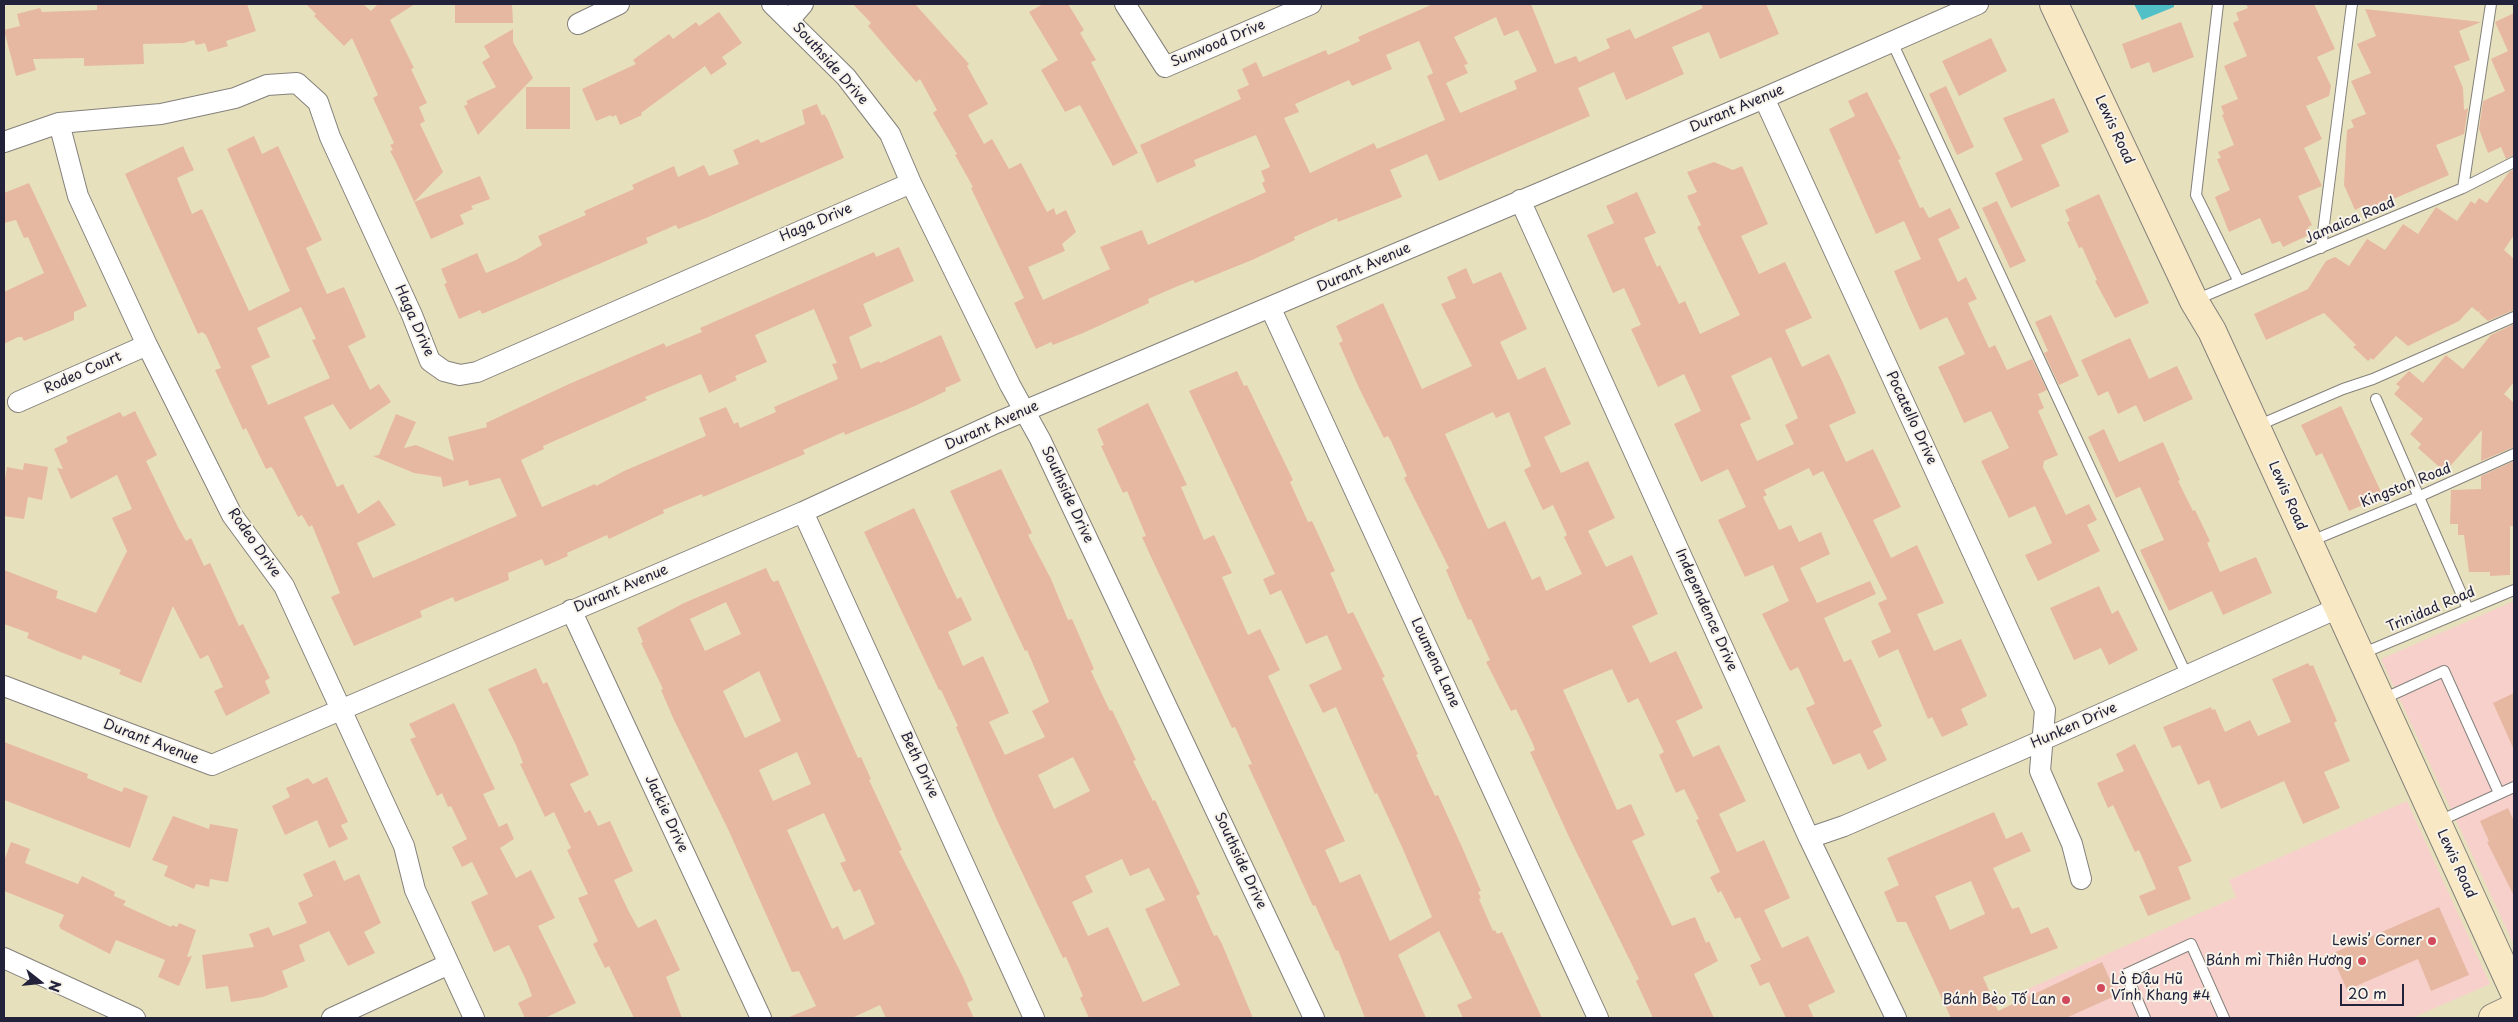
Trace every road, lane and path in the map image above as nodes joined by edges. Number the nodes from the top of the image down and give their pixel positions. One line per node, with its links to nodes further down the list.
1 (618, 4): 12 (street)
2 (772, 4): 11 (street, Southside Drive)
3 (803, 4): 11 (street)
4 (1125, 4): 5 (street, Sunwood Drive)
5 (1311, 4)
6 (1978, 4): 13 (street, Durant Avenue)
7 (2054, 4): 23 (street, Lewis Road)
8 (2218, 4): 22 (lane)
9 (2352, 4): 21 (lane)
10 (2491, 4): 19 (lane)
11 (790, 20): 18 (street, Southside Drive)
12 (578, 24)
13 (1892, 42): 14 (street, Durant Avenue); 40 (lane)
14 (1764, 98): 20 (street, Durant Avenue); 44 (street, Pocatello Drive)
15 (59, 123): 16 (street, Haga Drive); 18 (street, Haga Drive); 26 (street, Rodeo Drive)
16 (4, 142)
17 (2514, 162): 19 (lane, Jamaica Road)
18 (912, 183): 29 (street, Southside Drive)
19 (2463, 188): 21 (lane, Jamaica Road)
20 (1520, 200): 24 (street, Durant Avenue); 48 (street, Independence Drive)
21 (2321, 248): 22 (lane, Jamaica Road)
22 (2238, 280): 23 (lane, Jamaica Road)
23 (2194, 301): 30 (street, Lewis Road)
24 (1271, 309): 29 (street, Durant Avenue); 60 (street, Loumena Lane)
25 (2514, 317): 30 (lane)
26 (147, 345): 28 (street, Rodeo Court); 43 (street, Rodeo Drive)
27 (2376, 399): 32 (lane)
28 (18, 402)
29 (1025, 412): 33 (street, Durant Avenue); 59 (street, Southside Drive)
30 (2256, 427): 34 (street, Lewis Road)
31 (2514, 454): 32 (lane, Kingston Road)
32 (2418, 497): 34 (lane, Kingston Road); 37 (lane)
33 (803, 512): 38 (street, Durant Avenue); 58 (street, Beth Drive)
34 (2307, 542): 36 (street, Lewis Road)
35 (2514, 590): 37 (lane, Trinidad Road)
36 (2338, 608): 39 (street, Lewis Road); 40 (street, Hunken Drive)
37 (2468, 609): 39 (lane, Trinidad Road)
38 (571, 610): 43 (street, Durant Avenue); 57 (street, Jackie Drive)
39 (2359, 655): 42 (street, Lewis Road)
40 (2187, 676): 44 (street, Hunken Drive)
41 (4, 686): 43 (street, Durant Avenue)
42 (2380, 700): 46 (lane); 47 (street, Lewis Road)
43 (341, 711): 51 (street, Rodeo Drive)
44 (2042, 740): 48 (street, Hunken Drive); 49 (street, Pocatello Drive)
45 (2514, 786): 46 (lane)
46 (2498, 794): 47 (lane)
47 (2436, 823): 52 (street, Lewis Road)
48 (1809, 838): 61 (street, Independence Drive)
49 (2081, 879)
50 (4, 958): 54 (street)
51 (449, 964): 55 (street); 56 (street, Rodeo Drive)
52 (2514, 991)
53 (2514, 1008): 64 (street)
54 (135, 1018)
55 (332, 1018)
56 (474, 1018)
57 (762, 1018)
58 (1034, 1018)
59 (1314, 1018)
60 (1598, 1018)
61 (1896, 1018)
62 (2145, 1018): 63 (lane)
63 (2224, 1018)
64 (2492, 1018)

